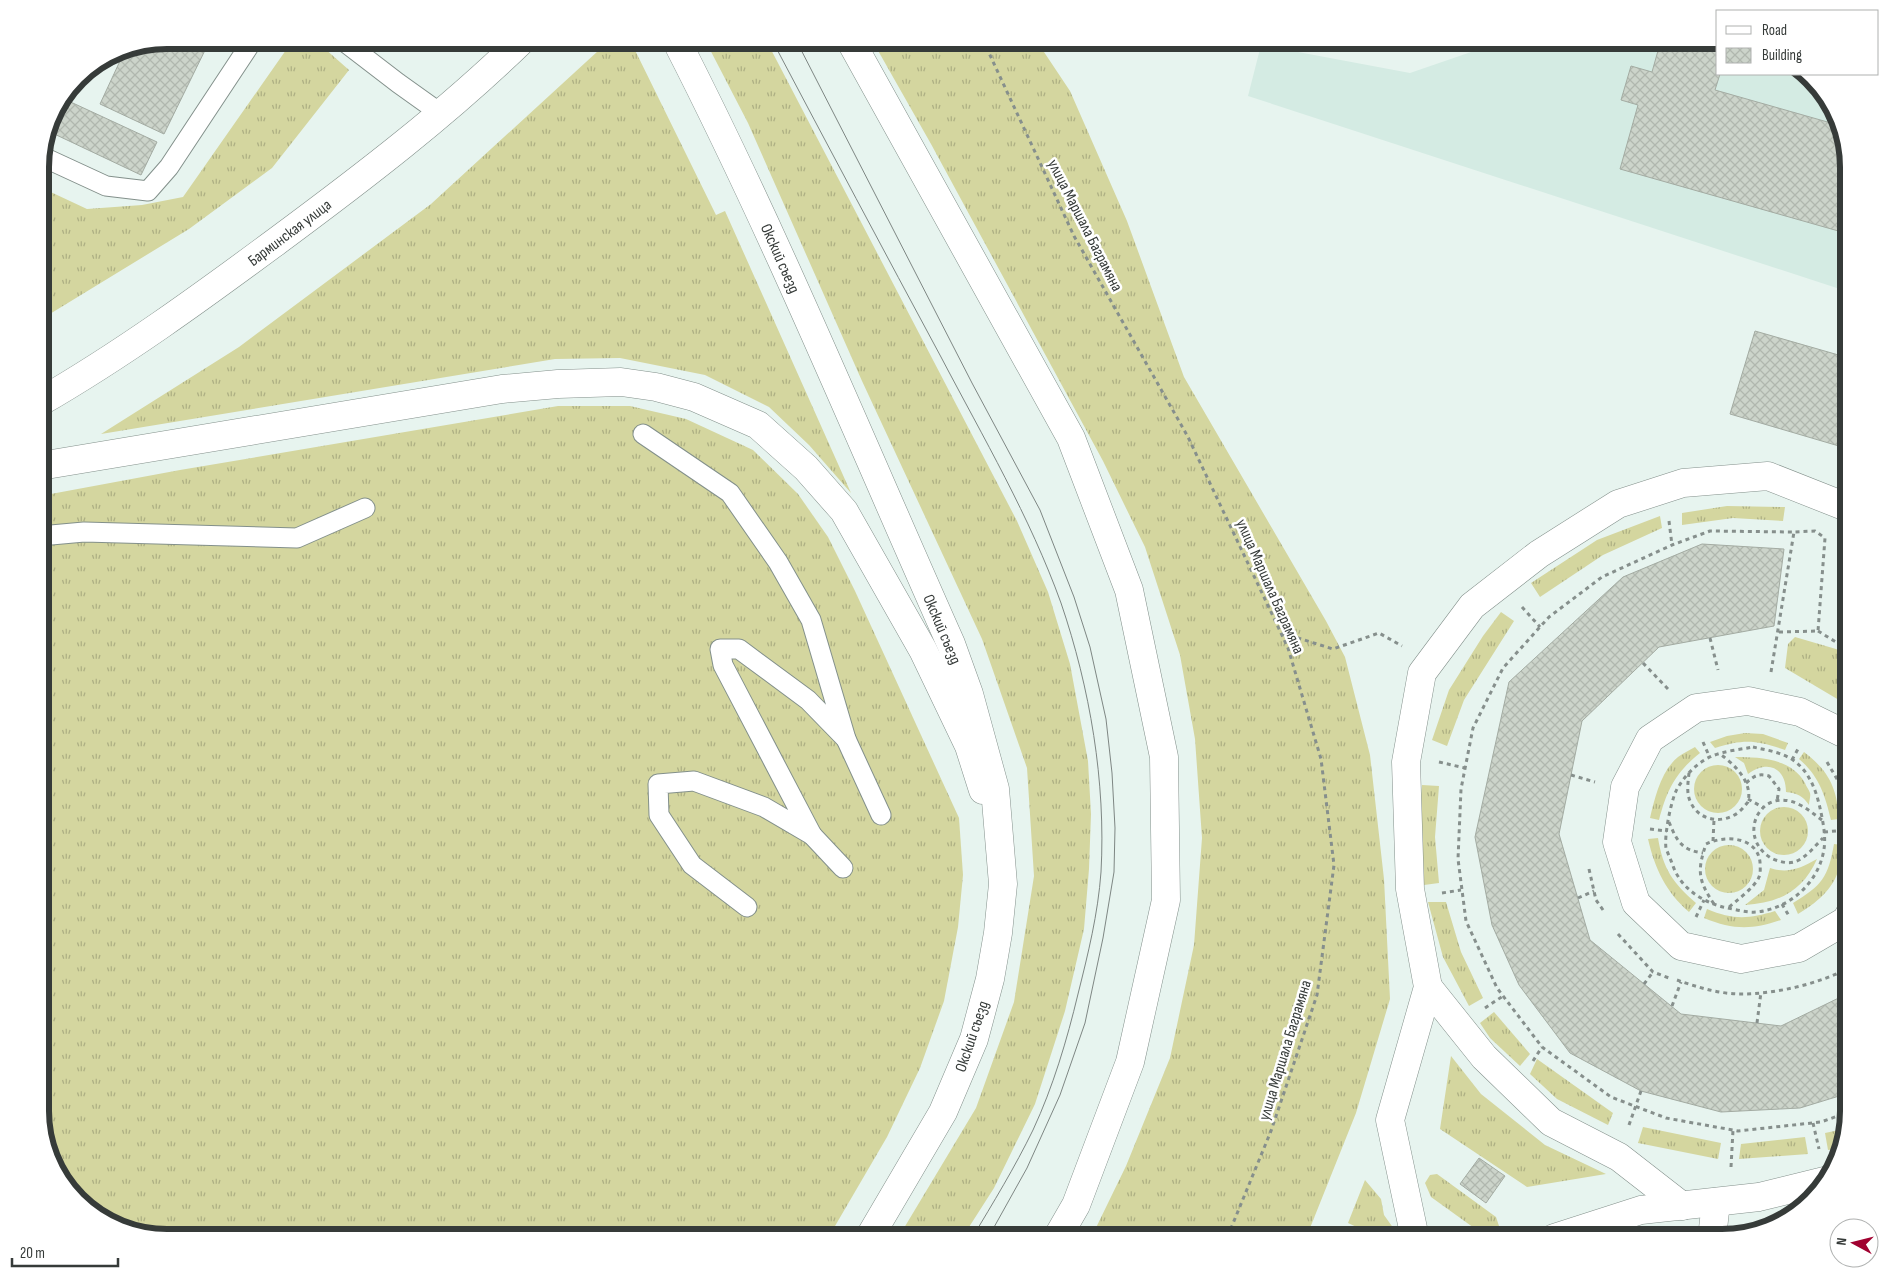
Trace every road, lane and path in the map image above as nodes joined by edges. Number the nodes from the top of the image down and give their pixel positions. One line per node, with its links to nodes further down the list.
1 (247, 49): 8 (lane)
2 (354, 49): 7 (lane)
3 (513, 49): 7 (main road, Барминская улица)
4 (681, 49): 52 (main road, Окский съезд)
5 (855, 49): 82 (main road)
6 (987, 49): 18 (path, улица Маршала Баграмяна)
7 (440, 113): 9 (main road, Барминская улица)
8 (49, 160)
9 (49, 397)
10 (643, 434): 27 (lane)
11 (49, 464): 52 (main road)
12 (1840, 504): 21 (main road)
13 (365, 508): 15 (lane)
14 (1794, 532): 16 (path)
15 (49, 535)
16 (1818, 631): 17 (path); 20 (path)
17 (1779, 632)
18 (1281, 633): 21 (path); 83 (path, улица Маршала Баграмяна)
19 (1710, 638): 23 (path)
20 (1840, 644)
21 (1430, 662): 72 (main road)
22 (1643, 663): 24 (path)
23 (1718, 670)
24 (1671, 691)
25 (1840, 732): 66 (main road)
26 (1701, 738): 30 (path)
27 (846, 739): 41 (lane); 49 (lane)
28 (1801, 743): 32 (path)
29 (1720, 754): 30 (path); 32 (path); 35 (path)
30 (1710, 758): 33 (path)
31 (1824, 758): 37 (path)
32 (1792, 760): 43 (path)
33 (1689, 772): 42 (path); 44 (path)
34 (1571, 775): 36 (path)
35 (1746, 783): 38 (path); 39 (path)
36 (1600, 784)
37 (1840, 784)
38 (1748, 798): 40 (path); 42 (path)
39 (1777, 801): 40 (path); 43 (path)
40 (1764, 808): 53 (path)
41 (881, 815)
42 (1714, 820): 51 (path)
43 (1823, 820): 48 (path)
44 (1668, 821): 46 (path); 55 (path)
45 (1644, 828): 46 (path)
46 (1667, 831): 59 (path)
47 (1840, 831): 48 (path)
48 (1824, 832): 50 (path)
49 (812, 835): 56 (lane); 62 (lane)
50 (1824, 837): 53 (path); 61 (path)
51 (1713, 841): 54 (path); 55 (path)
52 (1001, 844): 81 (main road, Окский съезд)
53 (1760, 847): 54 (path)
54 (1756, 850): 63 (path)
55 (1703, 853): 60 (path)
56 (843, 868)
57 (1594, 891): 58 (path)
58 (1578, 898)
59 (1704, 900): 60 (path); 64 (path)
60 (1714, 904): 63 (path)
61 (1782, 904): 63 (path); 65 (path)
62 (747, 907)
63 (1728, 908)
64 (1690, 918)
65 (1790, 918)
66 (1840, 924)
67 (1653, 972): 71 (path)
68 (1838, 974): 69 (path)
69 (1840, 978)
70 (1681, 982): 74 (path)
71 (1644, 984)
72 (1428, 987): 80 (main road); 84 (main road)
73 (1761, 992): 75 (path)
74 (1672, 1006)
75 (1757, 1023)
76 (1641, 1091): 77 (path)
77 (1635, 1106)
78 (1816, 1183): 79 (main road)
79 (1716, 1202): 80 (main road); 86 (main road)
80 (1682, 1206): 85 (main road)
81 (874, 1229)
82 (1062, 1229)
83 (1231, 1229)
84 (1413, 1229)
85 (1582, 1229)
86 (1713, 1229)

